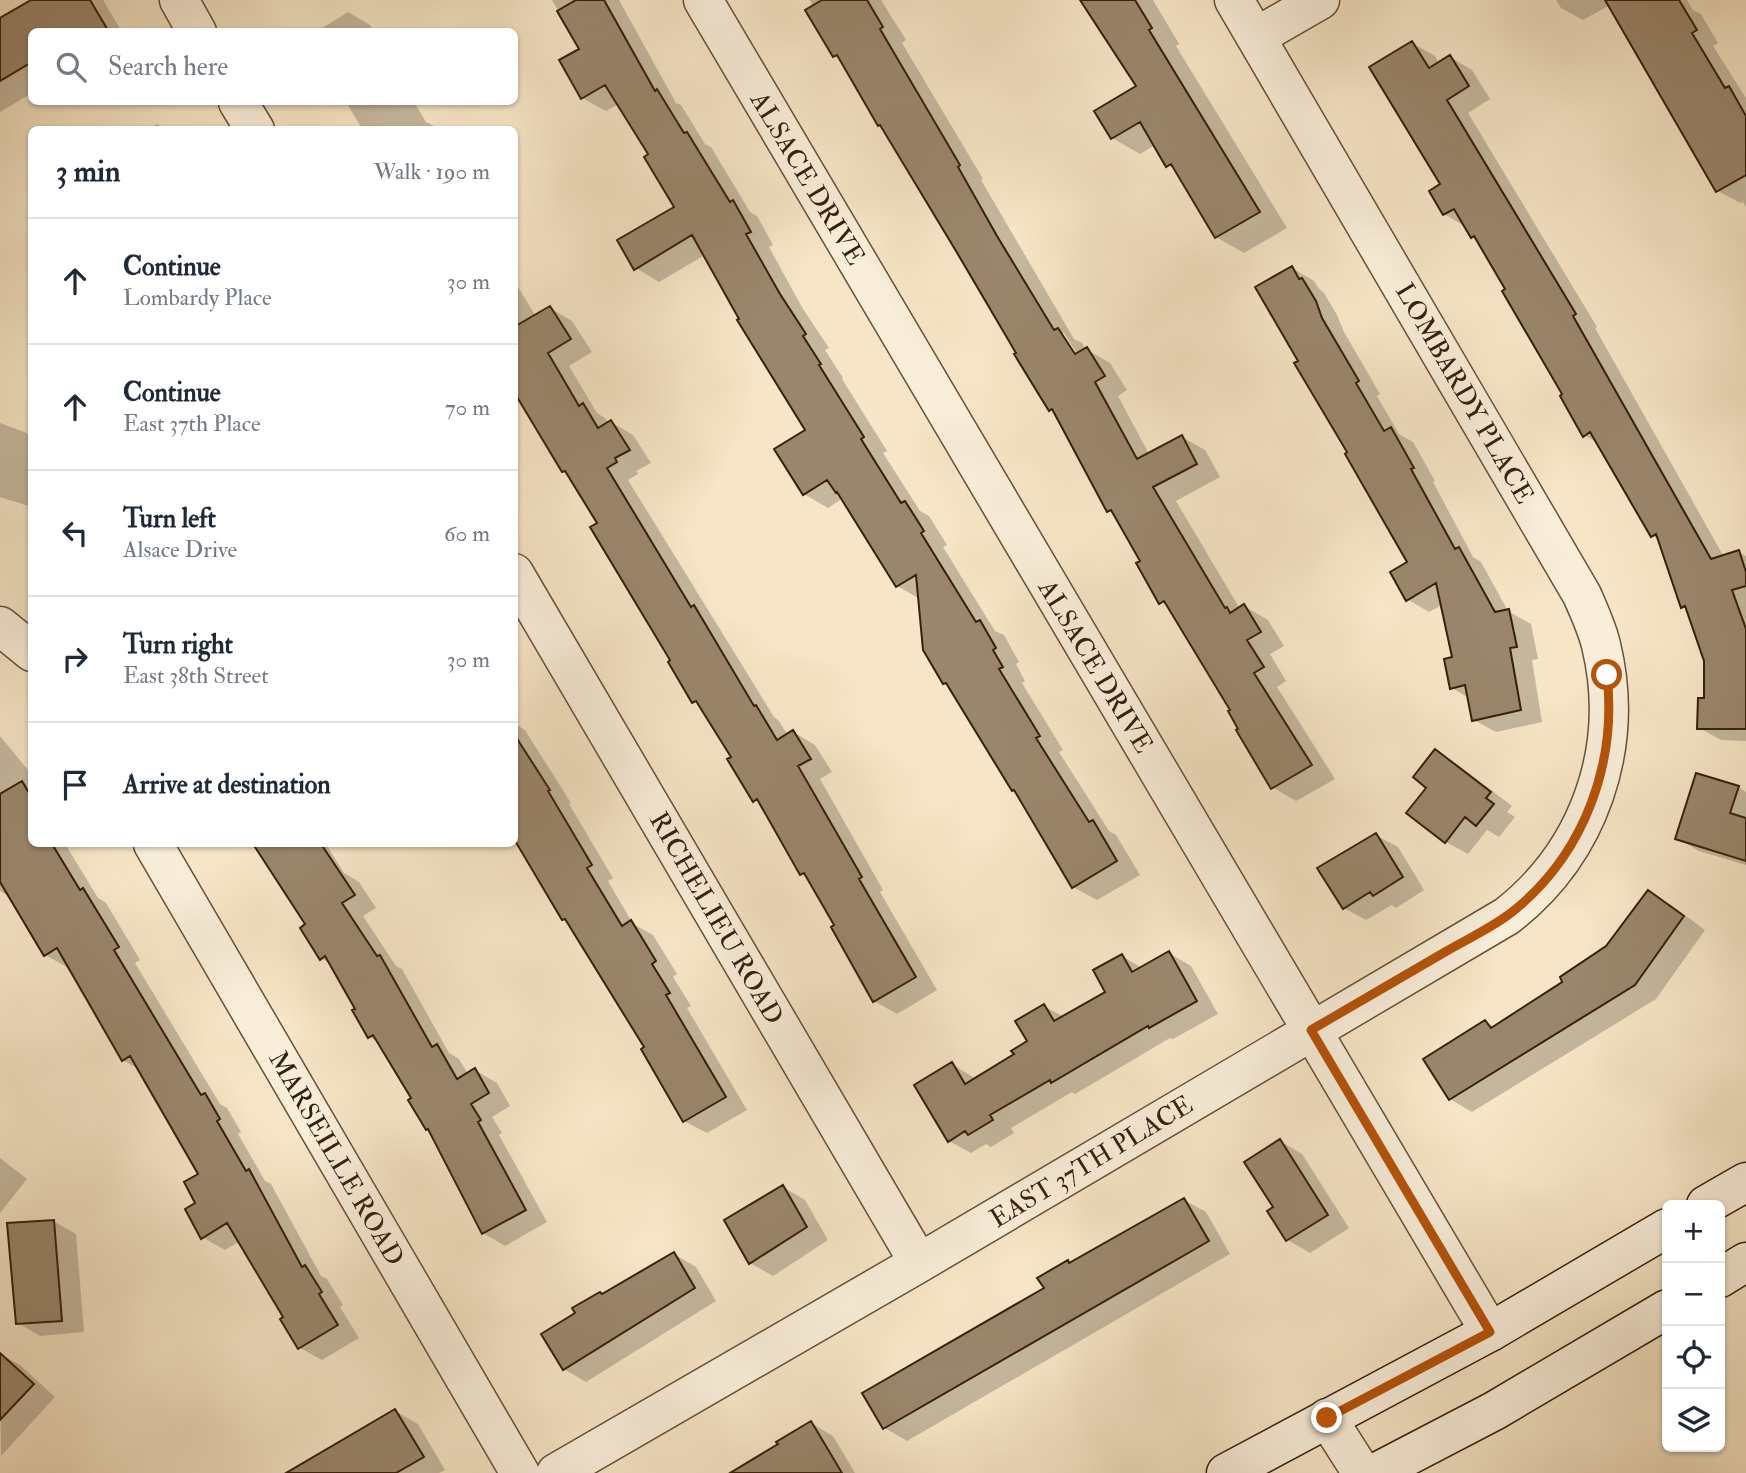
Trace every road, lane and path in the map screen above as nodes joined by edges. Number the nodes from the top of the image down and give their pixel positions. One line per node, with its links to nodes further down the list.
1 (179, 0): 5 (street)
2 (703, 0): 14 (street, ALSACE DRIVE)
3 (1234, 0): 6 (street, LOMBARDY PLACE)
4 (1320, 0): 6 (street)
5 (195, 28)
6 (1256, 37): 12 (street, LOMBARDY PLACE)
7 (240, 105): 8 (street)
8 (253, 126)
9 (518, 580): 19 (street, RICHELIEU ROAD)
10 (0, 626): 11 (street)
11 (28, 649)
12 (1590, 810): 14 (street, EAST 37TH PLACE)
13 (155, 847): 24 (street, MARSEILLE ROAD)
14 (1311, 1030): 19 (street, EAST 37TH PLACE); 22 (street, ALSACE DRIVE)
15 (1746, 1182): 16 (street)
16 (1715, 1200)
17 (1662, 1231): 22 (street)
18 (1746, 1262): 20 (street)
19 (919, 1264): 25 (street, EAST 37TH PLACE)
20 (1725, 1275)
21 (1662, 1311): 28 (street)
22 (1490, 1332): 23 (street)
23 (1327, 1418): 26 (street); 27 (street)
24 (520, 1473)
25 (556, 1473)
26 (1226, 1473)
27 (1362, 1473)
28 (1375, 1473)

